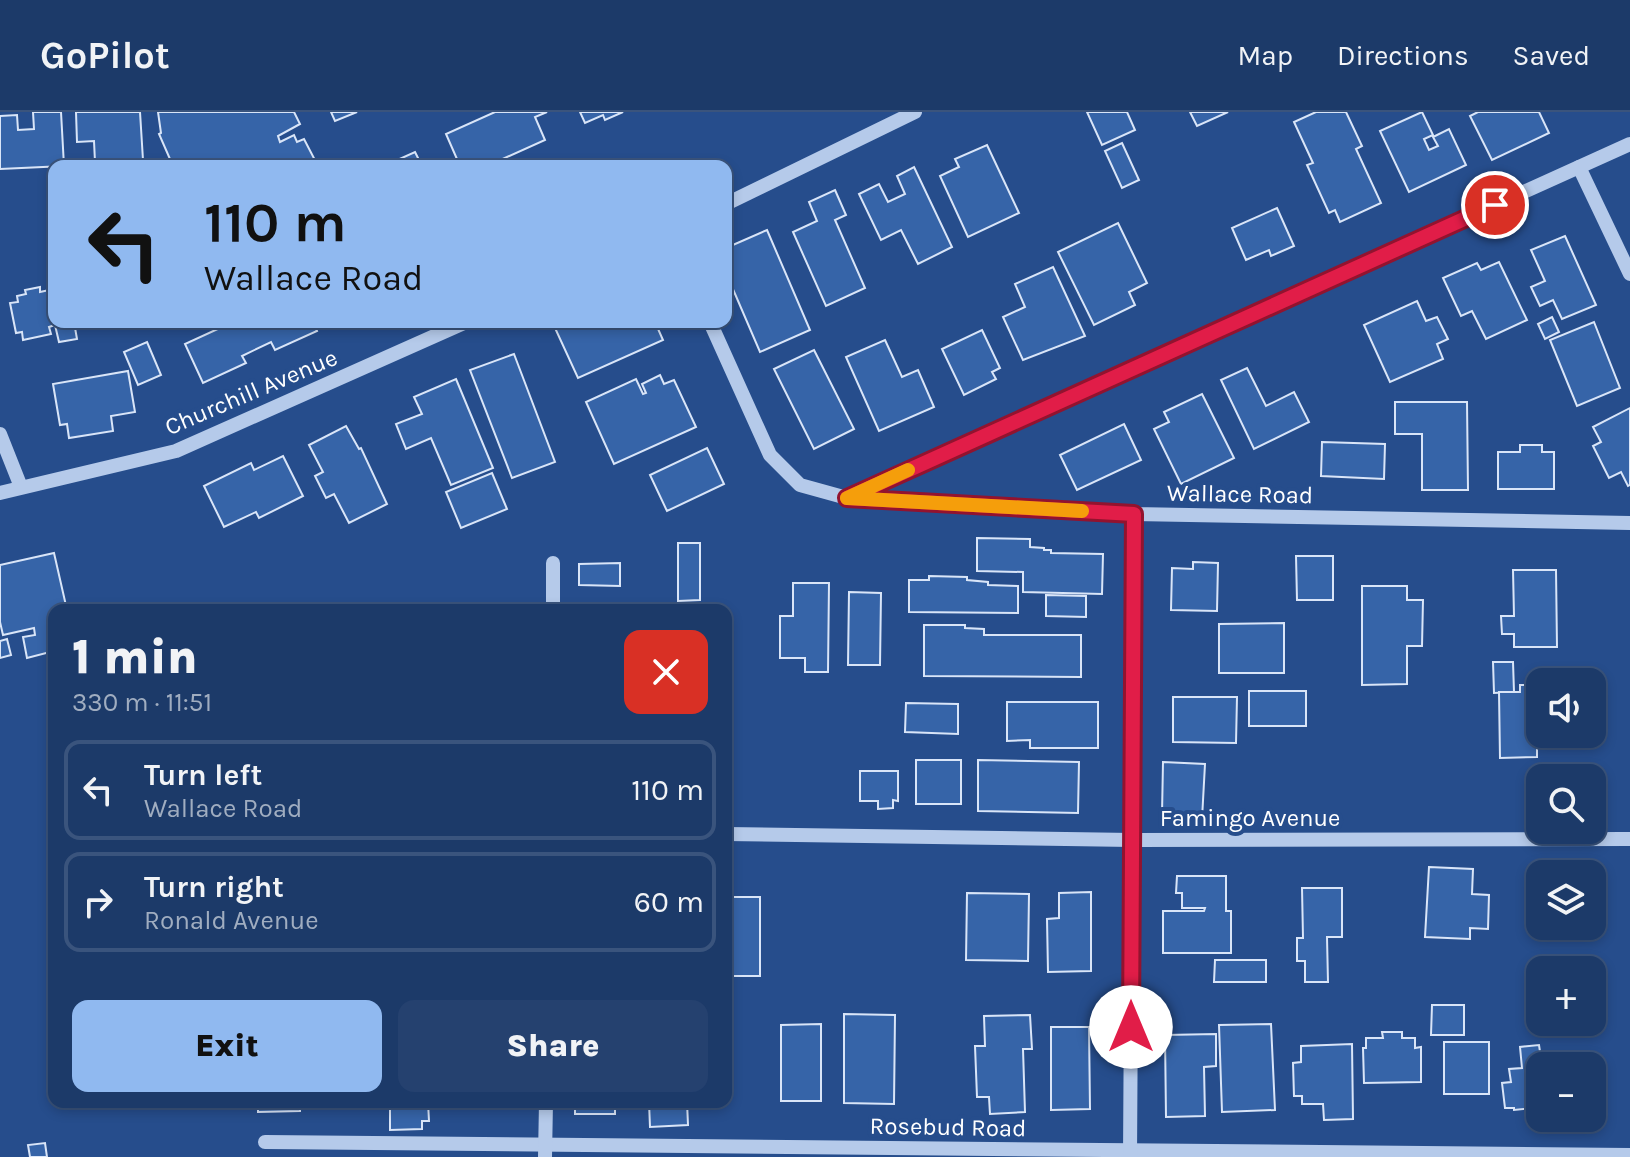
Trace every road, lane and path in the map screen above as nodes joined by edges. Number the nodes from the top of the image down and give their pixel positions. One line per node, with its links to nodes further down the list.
1 (915, 112): 4 (street)
2 (1630, 144): 3 (street)
3 (1579, 167): 5 (street); 11 (street)
4 (732, 201)
5 (1630, 274)
6 (453, 328): 9 (street, Churchill Avenue)
7 (713, 328): 11 (street, Wallace Road)
8 (0, 434): 9 (street)
9 (21, 487): 10 (street, Churchill Avenue)
10 (0, 493)
11 (847, 498): 12 (street, Wallace Road)
12 (1134, 514): 13 (street, Wallace Road); 18 (street)
13 (1630, 523)
14 (553, 563): 15 (street)
15 (553, 604)
16 (732, 834): 18 (street, Famingo Avenue)
17 (1630, 839): 18 (street, Famingo Avenue)
18 (1132, 840): 22 (street)
19 (546, 1108): 21 (street)
20 (265, 1142): 21 (street, Rosebud Road)
21 (545, 1151): 22 (street, Rosebud Road)
22 (1130, 1154): 23 (street, Rosebud Road)
23 (1630, 1155)

